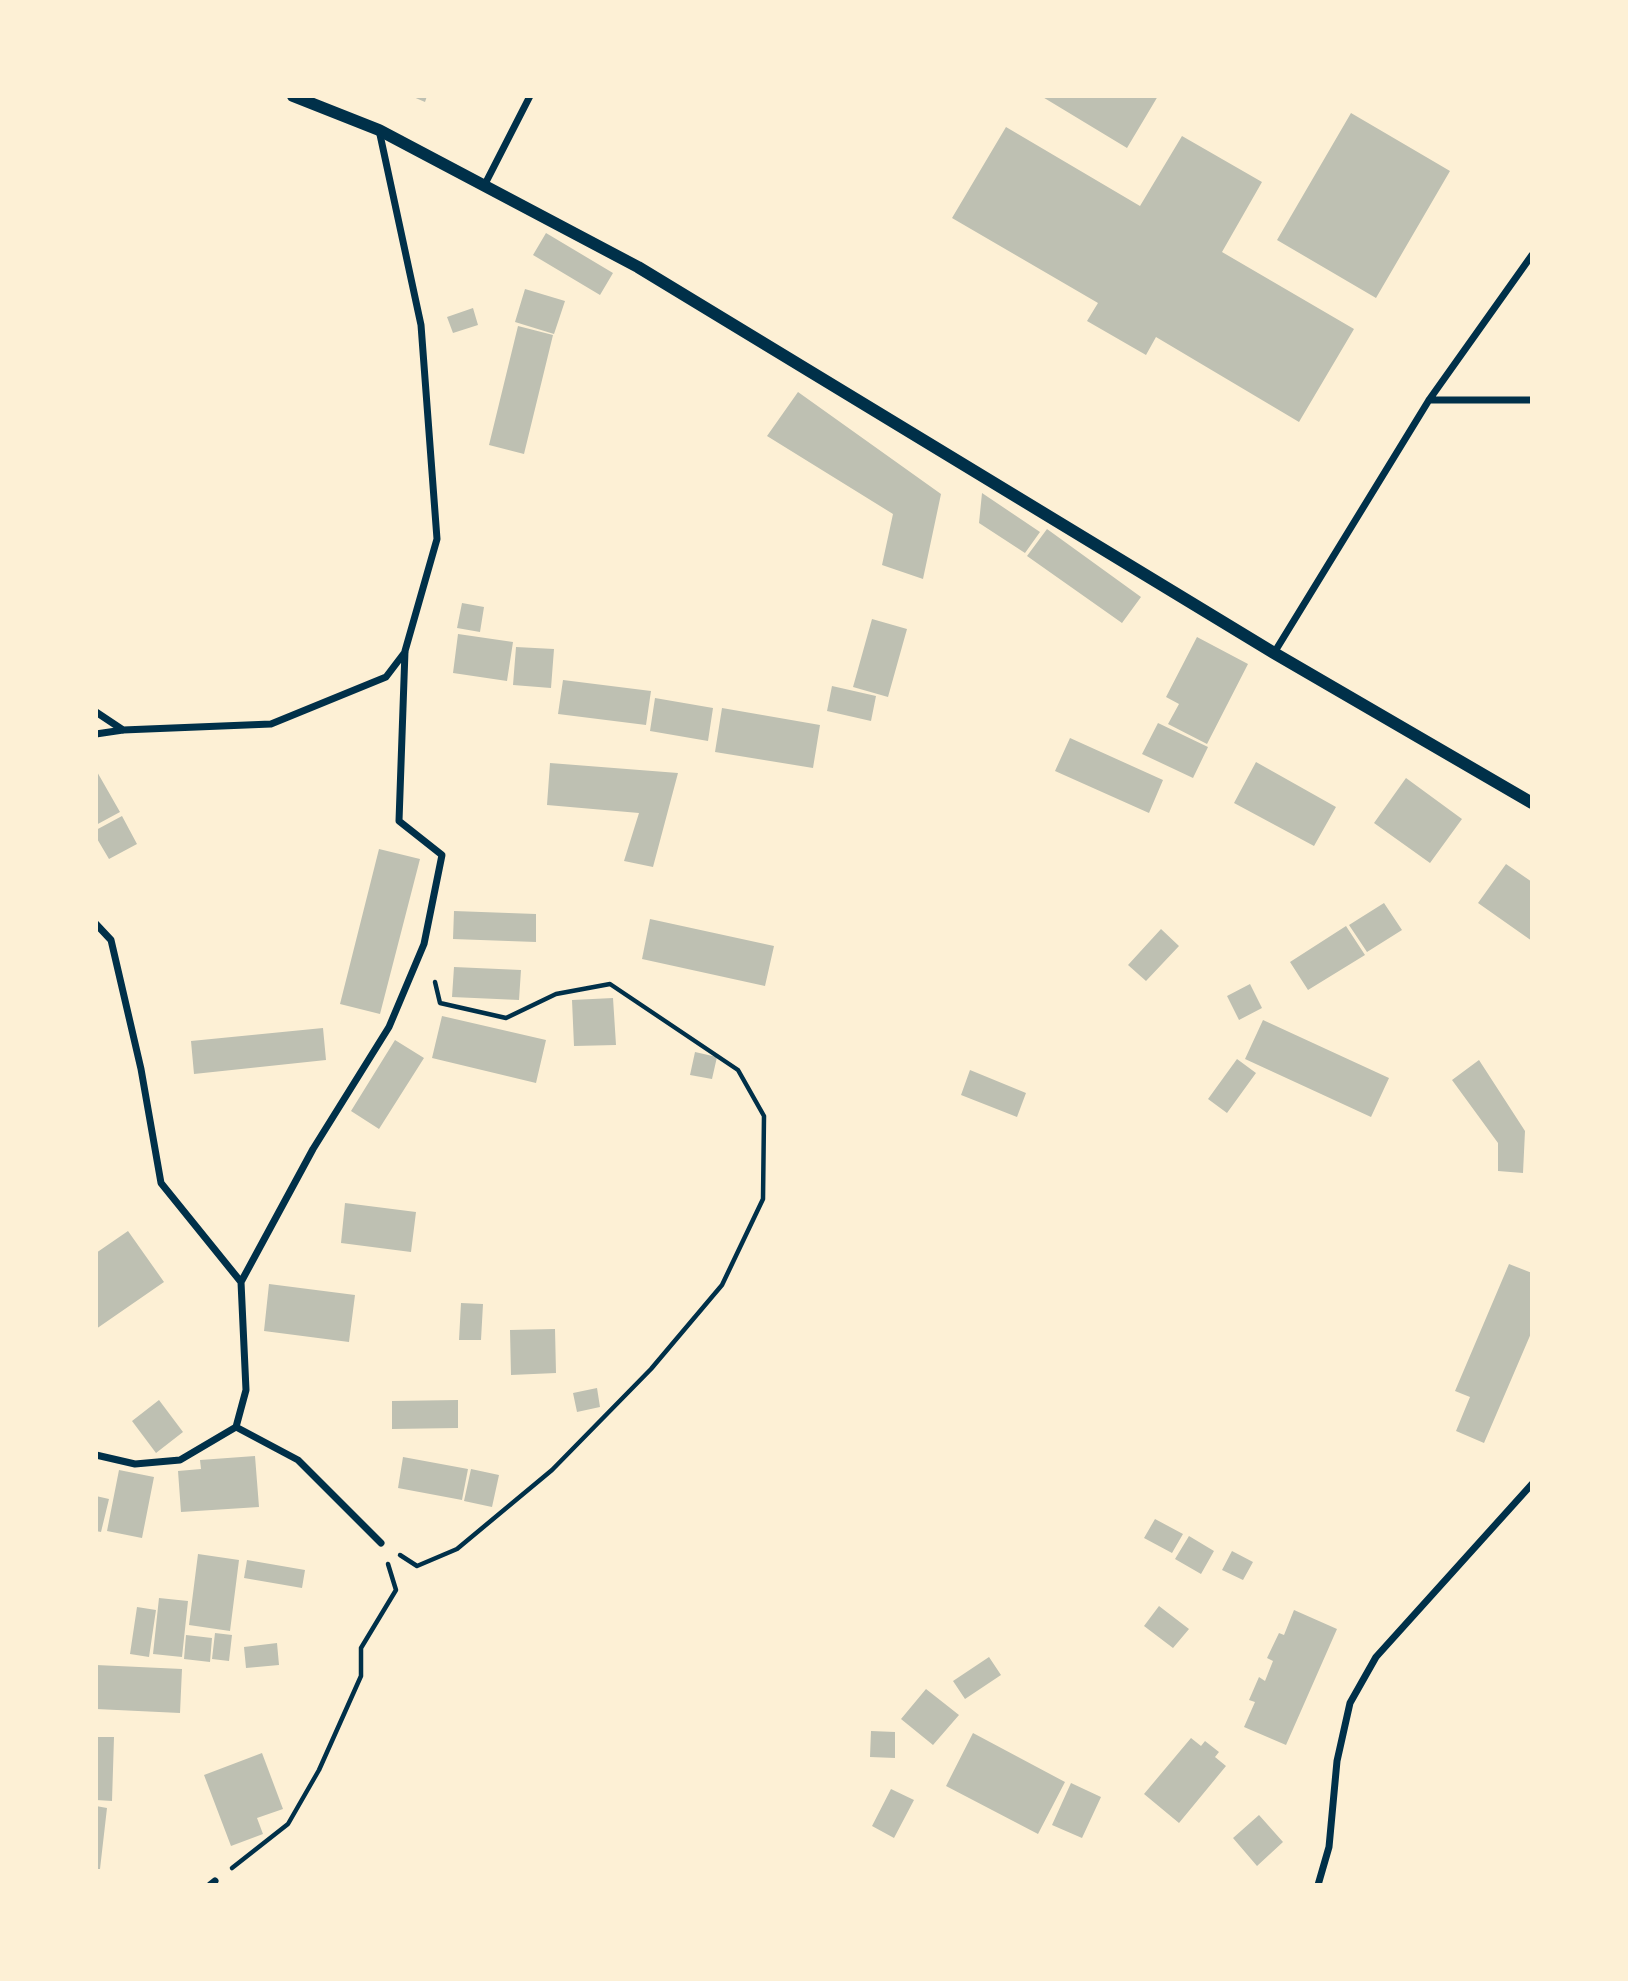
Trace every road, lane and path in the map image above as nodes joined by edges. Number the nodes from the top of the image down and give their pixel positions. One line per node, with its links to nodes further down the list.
1 (293, 96): 3 (street)
2 (530, 96): 4 (street)
3 (379, 130): 4 (street); 8 (street)
4 (484, 186): 9 (street)
5 (1532, 255): 6 (street)
6 (1429, 400): 7 (street); 9 (street)
7 (1532, 400)
8 (405, 652): 11 (street); 15 (street)
9 (1274, 653): 13 (street)
10 (96, 712): 11 (street)
11 (123, 730): 12 (street)
12 (96, 734)
13 (1532, 803)
14 (96, 924): 16 (street)
15 (424, 944): 16 (street); 20 (path)
16 (241, 1282): 17 (street)
17 (236, 1427): 18 (street); 20 (street)
18 (96, 1455)
19 (1532, 1484): 22 (street)
20 (382, 1543): 21 (path)
21 (213, 1883)
22 (1318, 1885)

